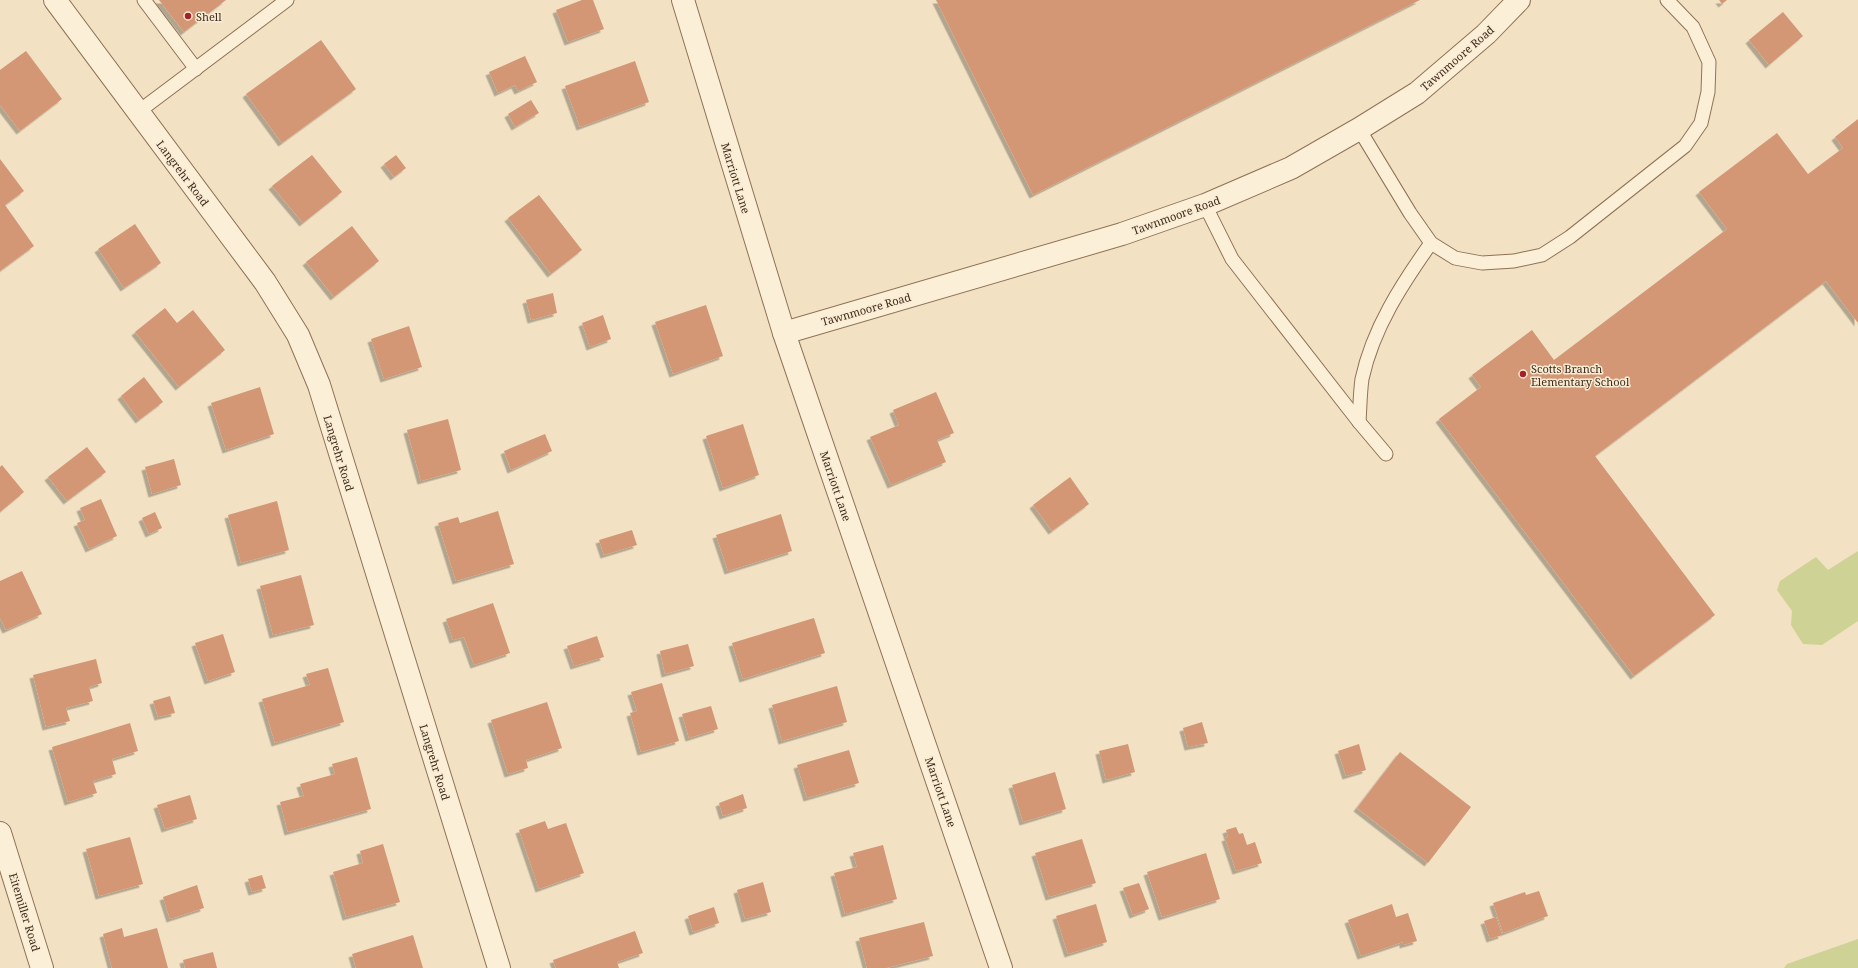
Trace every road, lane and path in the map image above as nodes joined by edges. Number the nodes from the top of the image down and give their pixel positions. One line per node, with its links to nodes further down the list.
1 (55, 0): 8 (street, Langrehr Road)
2 (144, 0): 7 (lane)
3 (287, 0): 7 (lane)
4 (682, 0): 12 (street, Marriott Lane)
5 (1519, 0): 9 (street, Tawnmoore Road)
6 (1667, 0): 11 (lane)
7 (196, 69): 8 (lane)
8 (138, 112): 17 (street, Langrehr Road)
9 (1359, 129): 10 (street, Tawnmoore Road); 11 (lane)
10 (1205, 205): 12 (street, Tawnmoore Road); 13 (lane)
11 (1431, 243): 13 (lane)
12 (784, 333): 18 (street, Marriott Lane)
13 (1359, 422): 14 (lane)
14 (1386, 454)
15 (0, 834): 16 (street, Eitemiller Road)
16 (42, 968)
17 (499, 968)
18 (1002, 968)

